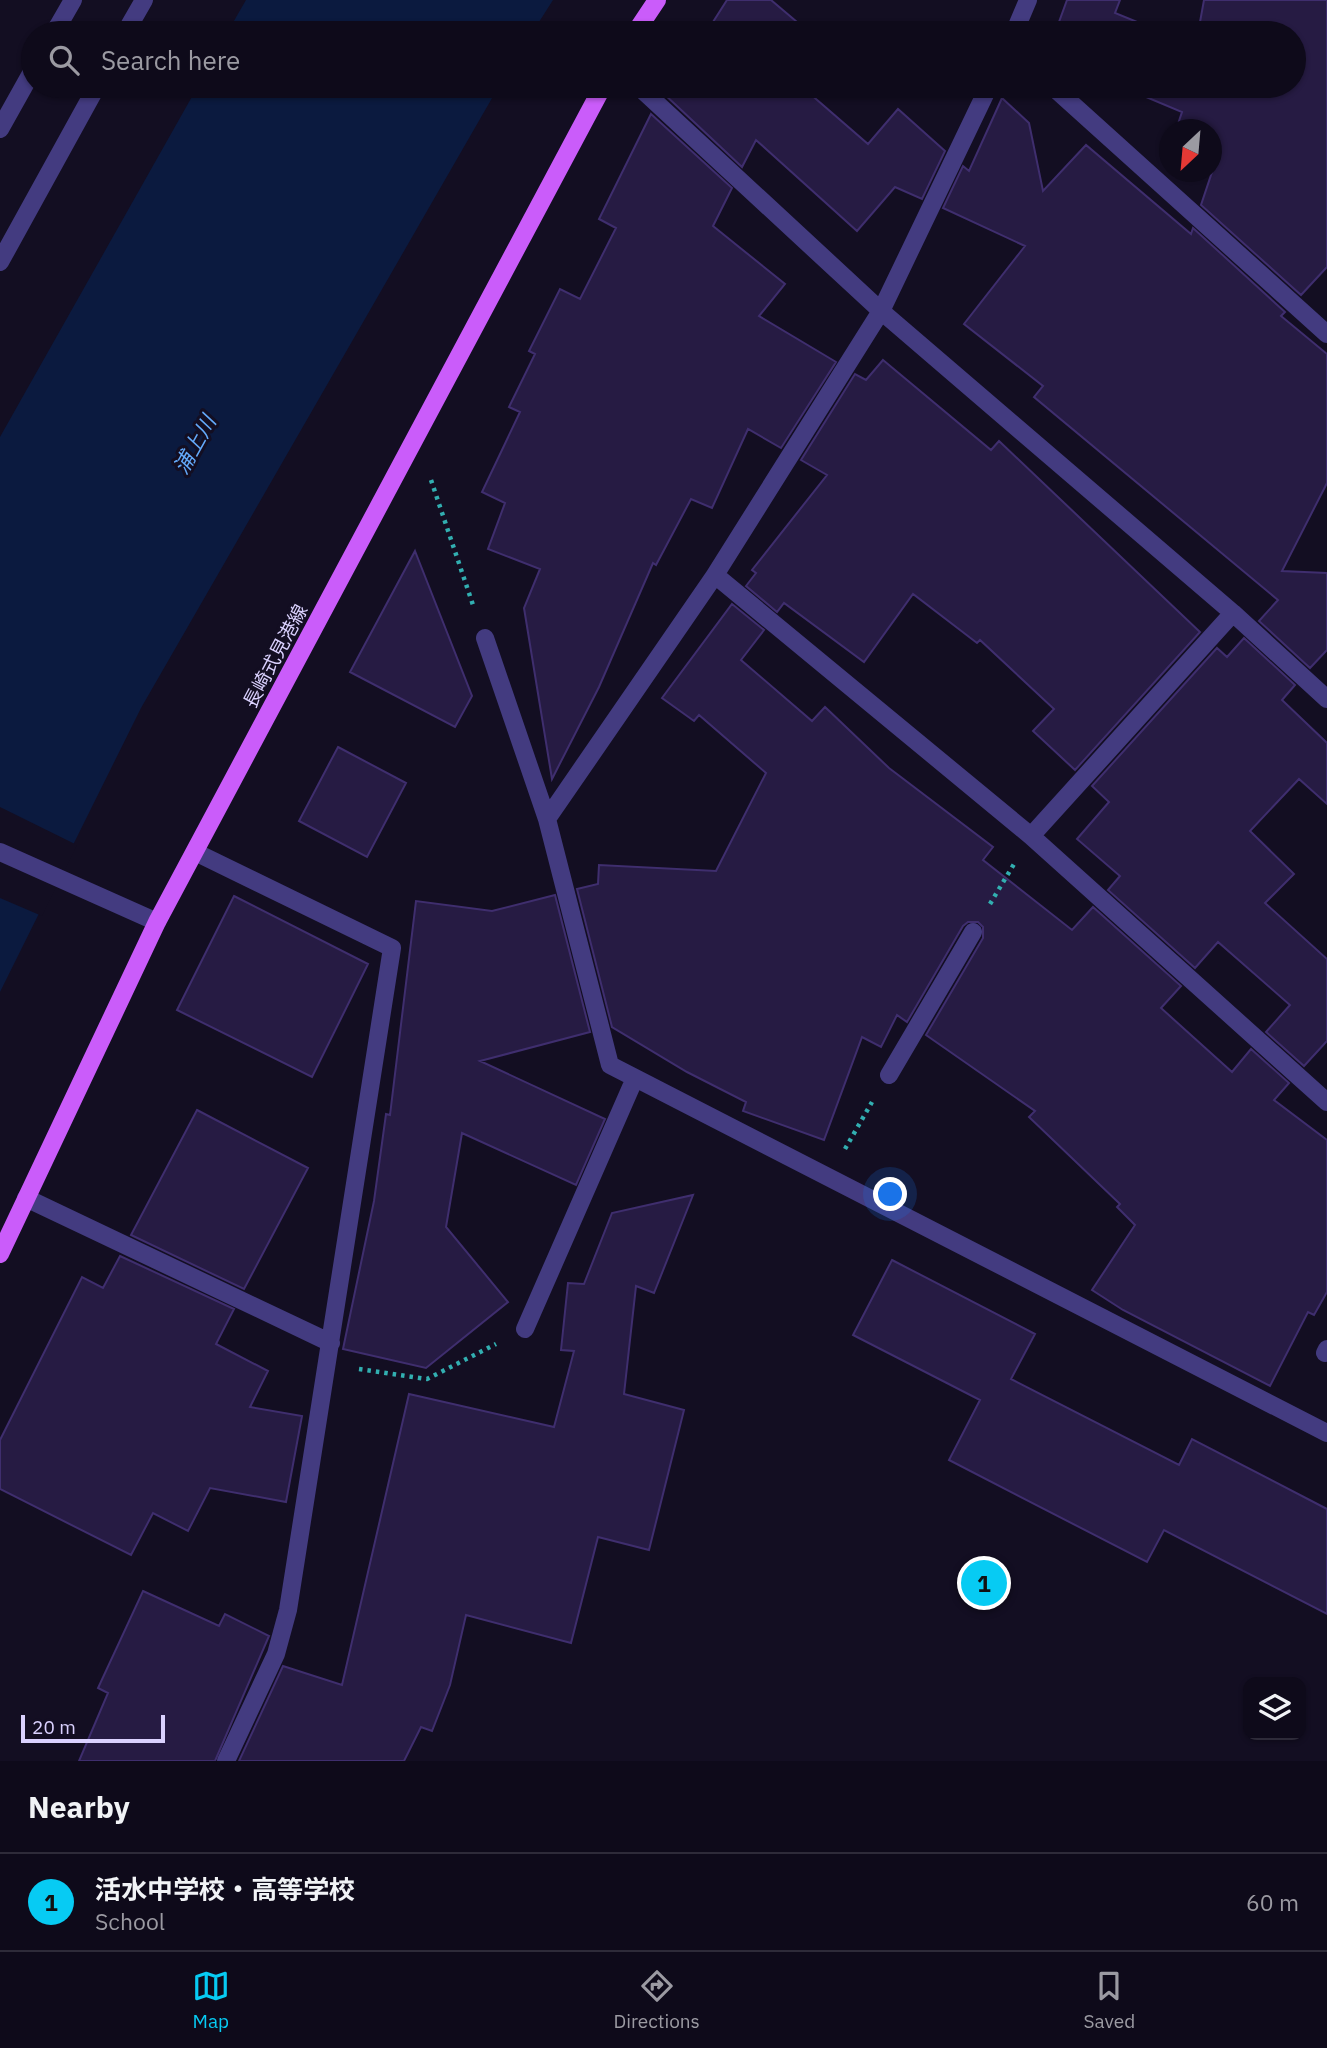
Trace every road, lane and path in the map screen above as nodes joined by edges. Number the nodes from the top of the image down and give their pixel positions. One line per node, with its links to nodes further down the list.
1 (73, 0): 5 (street)
2 (144, 0): 6 (street)
3 (657, 0): 7 (main road)
4 (1028, 0): 8 (street)
5 (61, 21)
6 (132, 21)
7 (643, 21)
8 (1019, 21)
9 (21, 91): 15 (street)
10 (90, 98): 16 (street)
11 (597, 98): 19 (main road, 長崎式見港線)
12 (651, 98): 17 (street)
13 (983, 98): 17 (street)
14 (1065, 98): 18 (street)
15 (0, 129)
16 (0, 262)
17 (881, 311): 20 (street); 21 (street)
18 (1327, 334)
19 (417, 437): 22 (path); 27 (main road, 長崎式見港線)
20 (715, 575): 24 (street); 25 (street)
21 (1233, 614): 23 (street); 25 (street)
22 (485, 638): 24 (street)
23 (1327, 699)
24 (547, 819): 31 (street)
25 (1031, 836): 29 (path); 32 (street)
26 (0, 852): 28 (street)
27 (195, 852): 28 (main road, 長崎式見港線); 37 (street)
28 (157, 922): 34 (main road, 長崎式見港線)
29 (973, 932): 30 (street)
30 (889, 1074): 33 (path)
31 (635, 1078): 33 (street); 36 (street)
32 (1327, 1102)
33 (828, 1177): 39 (street)
34 (26, 1198): 35 (main road, 長崎式見港線); 37 (street)
35 (0, 1254)
36 (525, 1329): 38 (path)
37 (331, 1343): 38 (street)
38 (327, 1364): 40 (street)
39 (1327, 1433)
40 (226, 1761)

